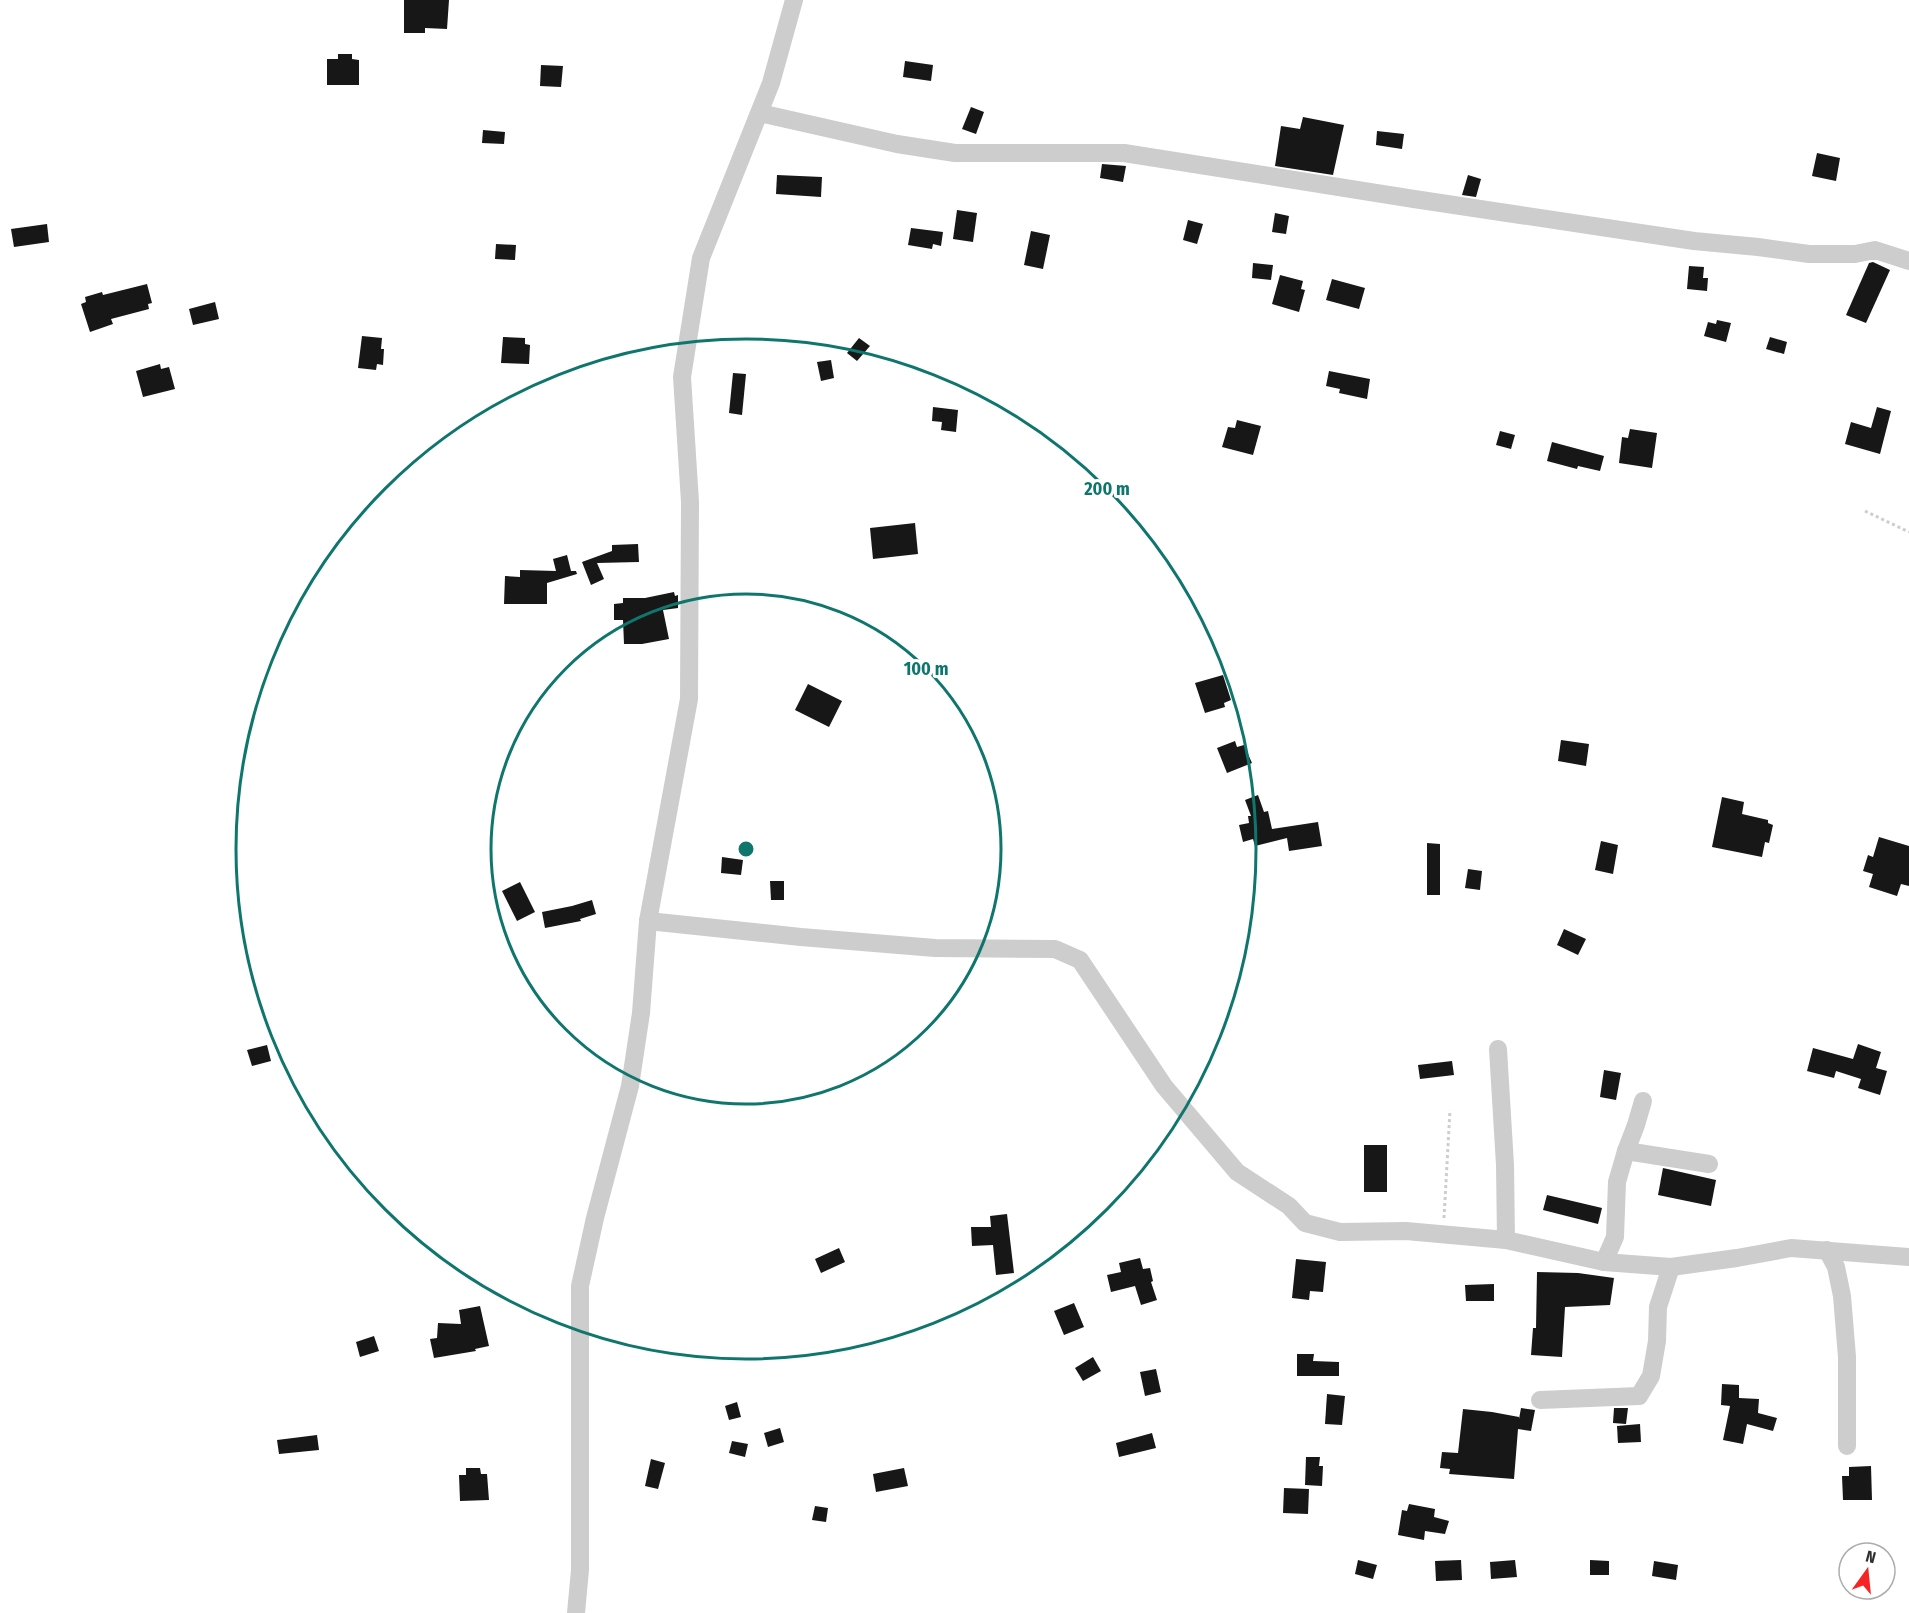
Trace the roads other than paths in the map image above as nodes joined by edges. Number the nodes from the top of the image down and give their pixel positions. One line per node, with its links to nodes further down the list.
1 (794, 0): 2 (street)
2 (760, 113): 3 (street); 4 (street)
3 (1909, 261)
4 (648, 921): 9 (street); 16 (street)
5 (1498, 1049): 9 (street)
6 (1643, 1101): 7 (street)
7 (1626, 1151): 8 (street); 12 (street)
8 (1708, 1164)
9 (1506, 1240): 12 (street)
10 (1827, 1250): 11 (street); 13 (street); 15 (street)
11 (1909, 1257)
12 (1604, 1262): 13 (street)
13 (1671, 1267): 14 (street)
14 (1540, 1400)
15 (1847, 1446)
16 (576, 1613)

